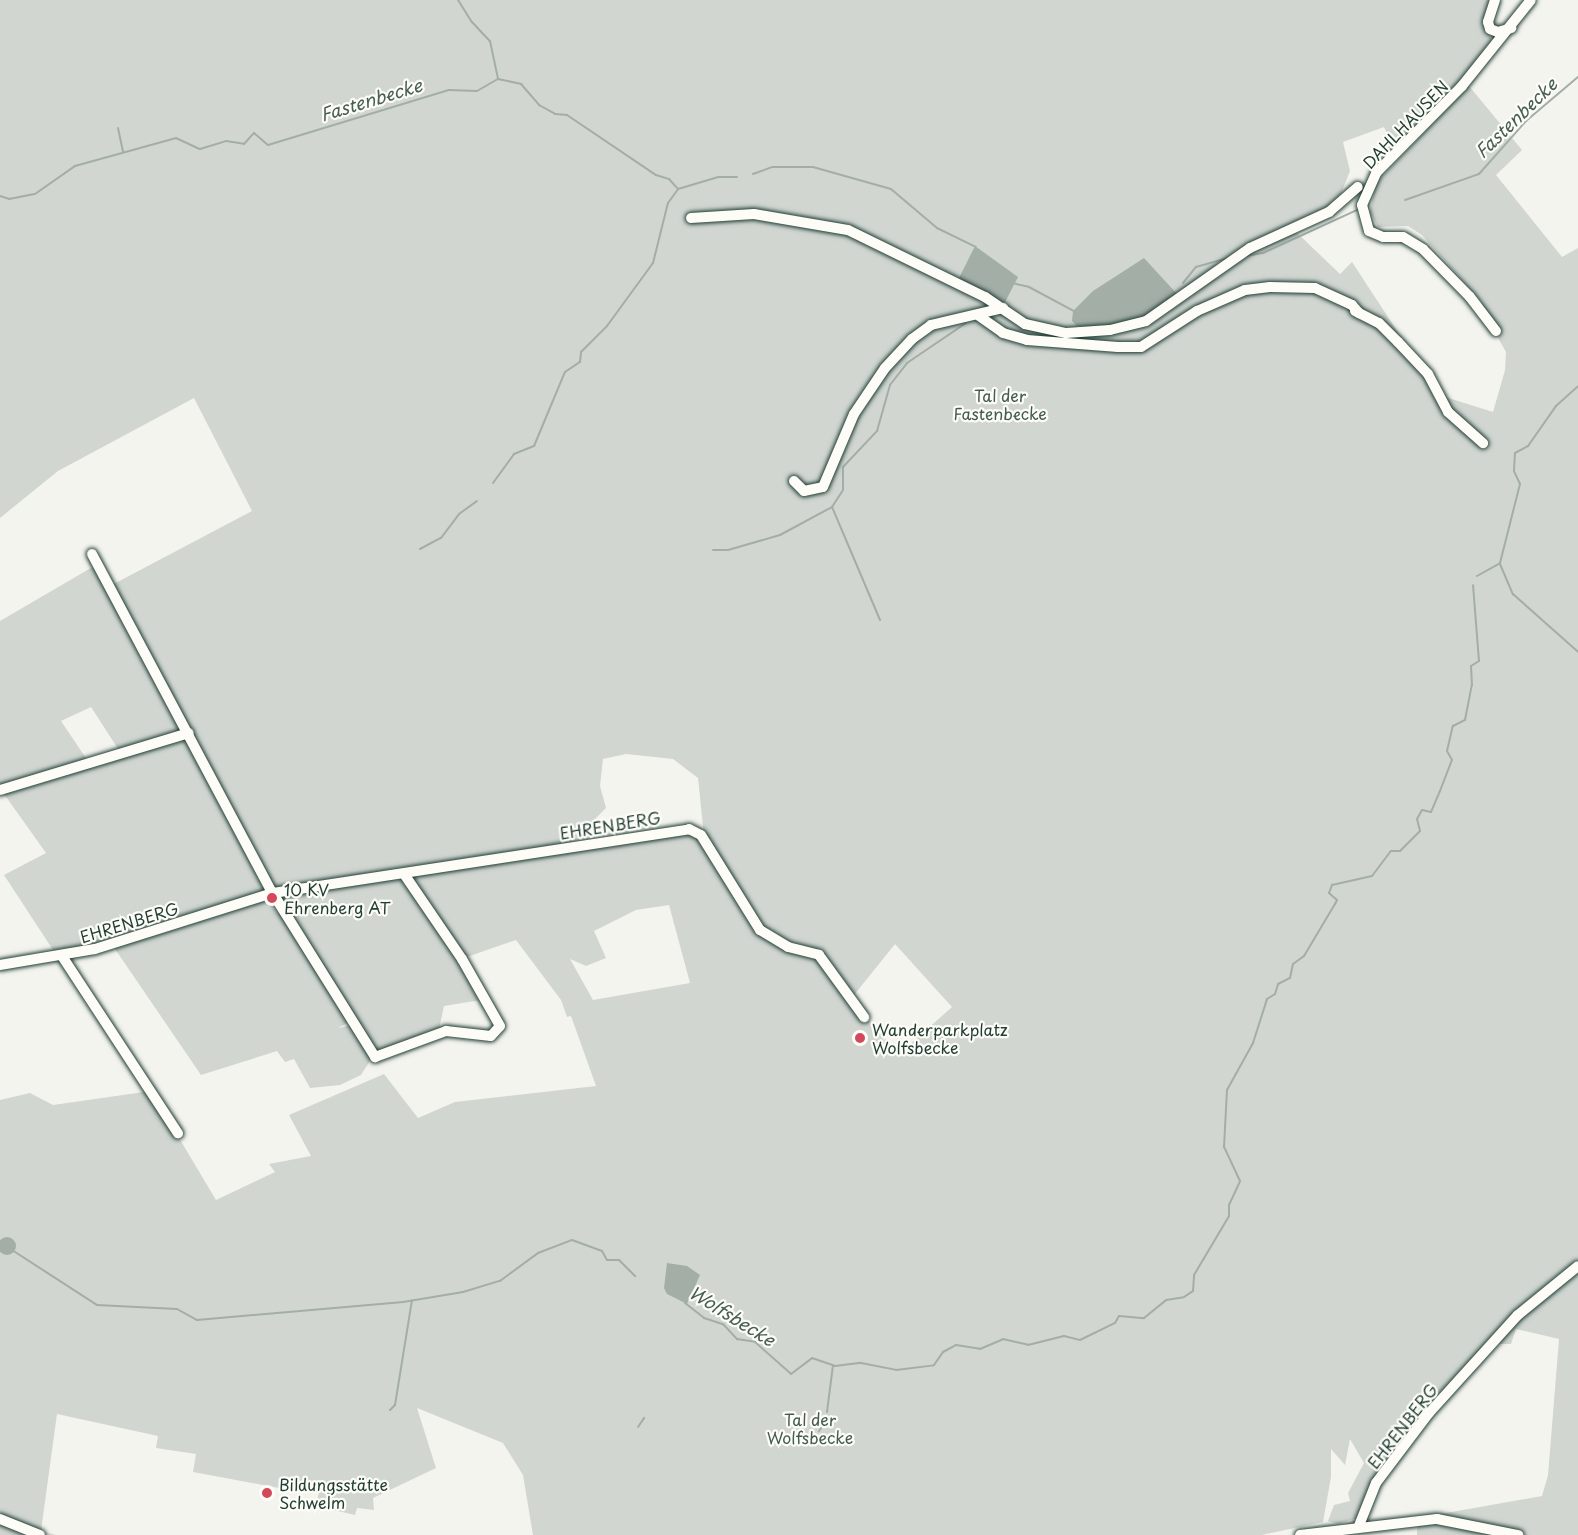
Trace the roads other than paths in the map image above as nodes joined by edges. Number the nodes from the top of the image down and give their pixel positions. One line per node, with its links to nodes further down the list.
1 (1495, 0): 3 (street)
2 (1531, 0): 3 (street, DAHLHAUSEN)
3 (1511, 28): 8 (street, DAHLHAUSEN)
4 (1358, 187): 6 (street)
5 (692, 218): 6 (street)
6 (1003, 308): 7 (street)
7 (979, 316): 9 (street); 10 (street)
8 (1496, 331)
9 (1483, 442)
10 (794, 481)
11 (92, 554): 12 (street)
12 (189, 733): 13 (street); 15 (street)
13 (0, 790)
14 (404, 874): 15 (street, EHRENBERG); 15 (street); 18 (street, EHRENBERG)
15 (273, 893): 16 (street, EHRENBERG)
16 (62, 956): 17 (street, EHRENBERG); 19 (street, EHRENBERG)
17 (0, 965)
18 (864, 1017)
19 (178, 1133)
20 (1578, 1266): 22 (street, EHRENBERG)
21 (0, 1519): 23 (street)
22 (1358, 1528): 24 (street); 25 (street)
23 (40, 1535)
24 (1300, 1535)
25 (1518, 1535)

